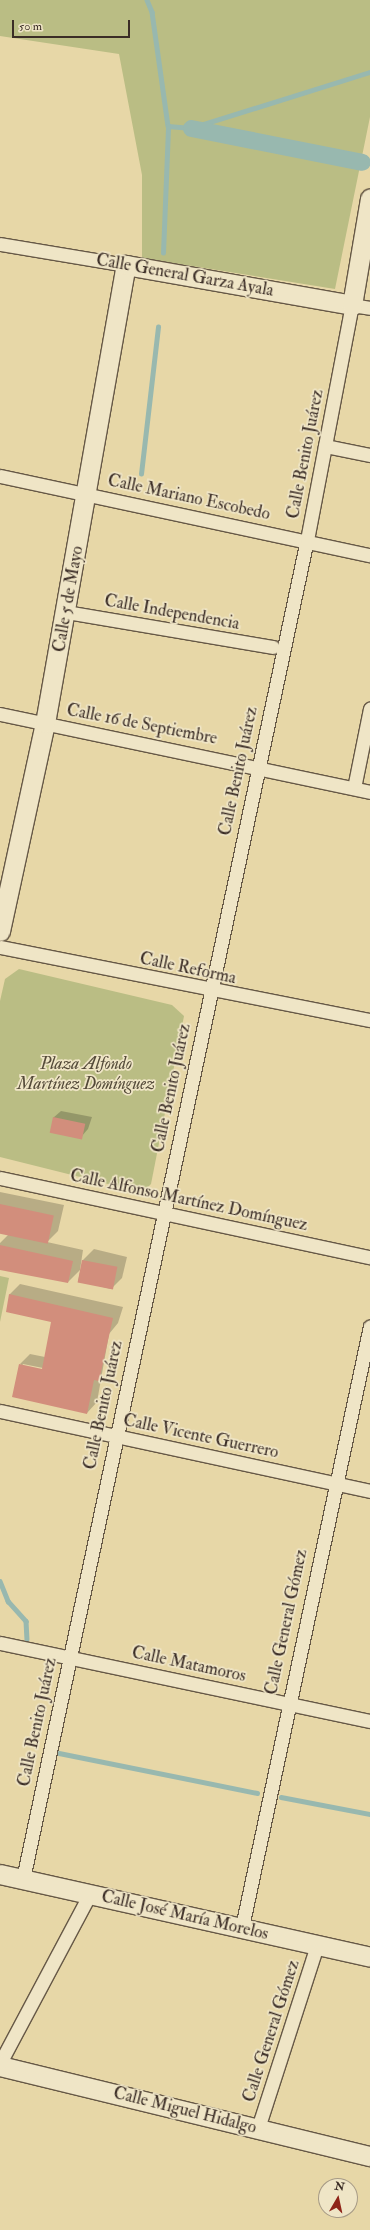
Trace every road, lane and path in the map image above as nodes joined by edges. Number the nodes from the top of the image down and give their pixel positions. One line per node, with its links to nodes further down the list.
1 (370, 199): 4 (street)
2 (0, 244): 3 (street, Calle General Garza Ayala)
3 (126, 265): 4 (street, Calle General Garza Ayala); 8 (street, Calle 5 de Mayo)
4 (361, 306): 5 (street, Calle Benito Juárez)
5 (325, 446): 6 (street); 9 (street, Calle Benito Juárez)
6 (370, 455)
7 (0, 476): 8 (street, Calle Mariano Escobedo)
8 (86, 494): 9 (street, Calle Mariano Escobedo); 11 (street, Calle 5 de Mayo)
9 (307, 540): 10 (street, Calle Mariano Escobedo); 16 (street, Calle Benito Juárez)
10 (370, 555)
11 (66, 612): 12 (street, Calle Independencia); 15 (street, Calle 5 de Mayo)
12 (273, 647)
13 (0, 714): 15 (street, Calle 16 de Septiembre)
14 (369, 716): 17 (street)
15 (45, 723): 16 (street, Calle 16 de Septiembre); 19 (street, Calle 5 de Mayo)
16 (257, 765): 17 (street, Calle 16 de Septiembre); 21 (street, Calle Benito Juárez)
17 (354, 788): 18 (street, Calle 16 de Septiembre)
18 (370, 792)
19 (0, 931)
20 (0, 947): 21 (street, Calle Reforma)
21 (209, 991): 22 (street, Calle Reforma); 24 (street, Calle Benito Juárez)
22 (370, 1020)
23 (0, 1178): 24 (street, Calle Alfonso Martínez Domínguez)
24 (163, 1212): 25 (street, Calle Alfonso Martínez Domínguez); 28 (street, Calle Benito Juárez)
25 (370, 1257)
26 (370, 1326): 29 (street, Calle General Gómez)
27 (0, 1411): 28 (street, Calle Vicente Guerrero)
28 (115, 1435): 29 (street, Calle Vicente Guerrero); 32 (street, Calle Benito Juárez)
29 (334, 1484): 30 (street, Calle Vicente Guerrero); 33 (street, Calle General Gómez)
30 (370, 1491)
31 (0, 1643): 32 (street, Calle Matamoros)
32 (69, 1656): 33 (street, Calle Matamoros); 36 (street, Calle Benito Juárez)
33 (287, 1704): 34 (street, Calle Matamoros); 38 (street, Calle General Gómez)
34 (370, 1721)
35 (0, 1874): 36 (street, Calle José María Morelos)
36 (24, 1879): 37 (street, Calle José María Morelos)
37 (90, 1894): 38 (street, Calle José María Morelos); 41 (street)
38 (242, 1927): 39 (street, Calle José María Morelos)
39 (317, 1945): 40 (street, Calle José María Morelos); 42 (street, Calle General Gómez)
40 (370, 1957)
41 (0, 2064): 42 (street, Calle Miguel Hidalgo)
42 (258, 2128): 43 (street, Calle Miguel Hidalgo)
43 (370, 2156)

